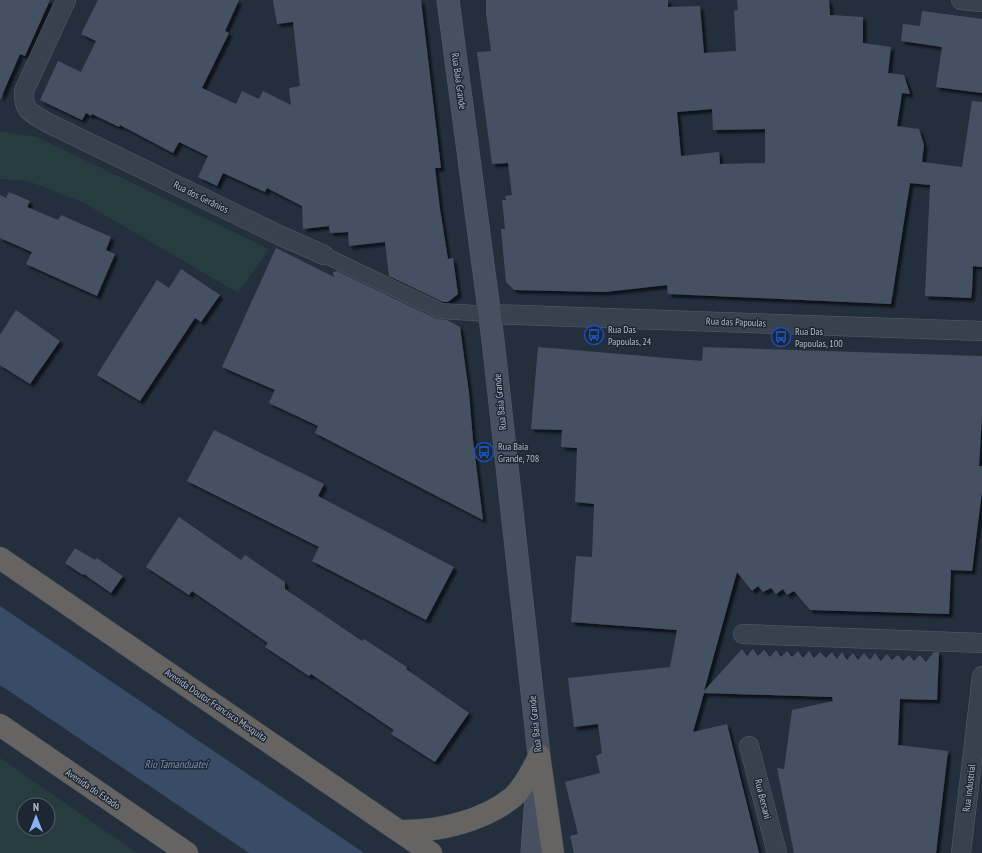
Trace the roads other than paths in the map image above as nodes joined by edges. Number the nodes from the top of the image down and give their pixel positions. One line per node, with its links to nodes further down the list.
1 (66, 0): 5 (street, Rua dos Gerânios)
2 (448, 0): 6 (main road, Rua Baía Grande)
3 (961, 0): 4 (street)
4 (982, 2)
5 (324, 255): 6 (street, Rua dos Gerânios)
6 (490, 314): 7 (street, Rua das Papoulas); 14 (main road, Rua Baía Grande)
7 (982, 331)
8 (0, 558): 15 (highway, Avenida Doutor Francisco Mesquita)
9 (743, 634): 10 (street)
10 (982, 643)
11 (982, 676): 21 (street, Rua Industrial)
12 (0, 726): 16 (highway, Avenida do Estado)
13 (749, 746): 20 (street, Rua Bersani)
14 (538, 757): 15 (highway); 18 (main road, Rua Baía Grande); 19 (highway)
15 (400, 831): 17 (highway, Avenida Doutor Francisco Mesquita)
16 (187, 853)
17 (431, 853)
18 (532, 853)
19 (553, 853)
20 (777, 853)
21 (961, 853)

